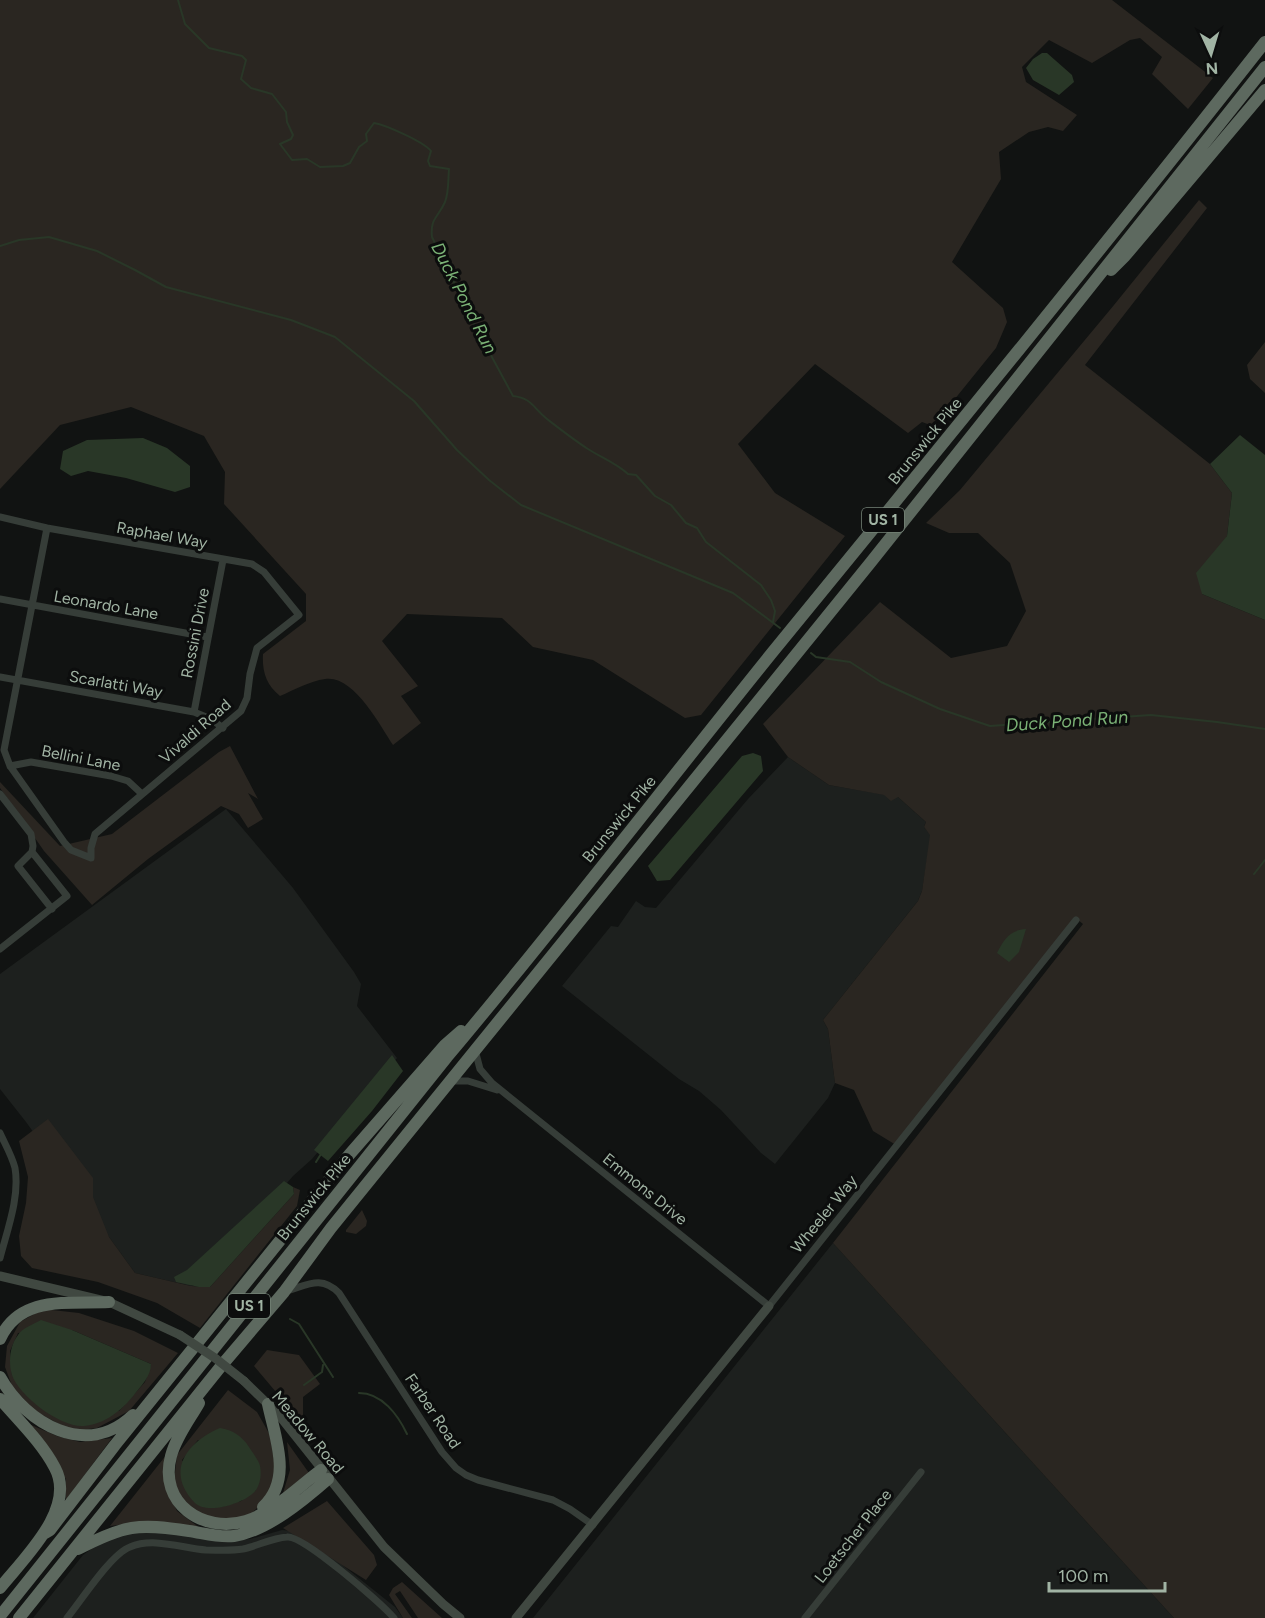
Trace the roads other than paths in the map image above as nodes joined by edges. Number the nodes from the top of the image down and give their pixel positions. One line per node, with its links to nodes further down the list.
1 (1265, 42): 23 (highway, Brunswick Pike / US 1)
2 (1265, 67): 4 (highway, Brunswick Pike / US 1)
3 (1265, 90): 4 (highway)
4 (1080, 300): 24 (highway, Brunswick Pike / US 1)
5 (0, 517): 6 (street, Raphael Way)
6 (47, 528): 7 (street, Raphael Way); 9 (street)
7 (223, 560): 10 (street, Raphael Way); 11 (street, Rossini Drive)
8 (0, 599): 9 (street, Leonardo Lane)
9 (31, 605): 11 (street, Leonardo Lane); 13 (street)
10 (299, 615): 15 (street, Vivaldi Road)
11 (207, 637): 14 (street, Rossini Drive)
12 (0, 677): 13 (street, Scarlatti Way)
13 (18, 681): 14 (street, Scarlatti Way); 16 (street)
14 (194, 712): 15 (street, Scarlatti Way)
15 (223, 728): 18 (street, Vivaldi Road)
16 (10, 766): 18 (street, Bellini Lane); 18 (street, Vivaldi Road)
17 (0, 794): 19 (street)
18 (142, 794)
19 (32, 852): 20 (street); 20 (street)
20 (52, 909): 22 (street)
21 (1077, 920): 32 (street, Wheeler Way)
22 (0, 949)
23 (499, 996): 36 (highway); 46 (highway, Brunswick Pike / US 1)
24 (475, 1050): 25 (highway, Brunswick Pike / US 1); 26 (street, Emmons Drive)
25 (450, 1081): 26 (street, Emmons Drive); 30 (highway, Brunswick Pike / US 1)
26 (505, 1093): 32 (street, Emmons Drive)
27 (0, 1133): 28 (street)
28 (0, 1258)
29 (0, 1276): 31 (street, Meadow Road)
30 (284, 1292): 34 (highway, Brunswick Pike / US 1); 42 (street, Farber Road)
31 (109, 1302): 33 (highway); 38 (street, Meadow Road, bridge)
32 (769, 1306): 42 (street, Wheeler Way)
33 (0, 1339)
34 (222, 1365): 41 (highway); 44 (highway, Brunswick Pike / US 1)
35 (0, 1377): 36 (highway)
36 (162, 1388): 43 (highway)
37 (0, 1400): 43 (highway)
38 (268, 1404): 40 (street, Meadow Road); 41 (highway)
39 (921, 1472): 52 (street, Loetscher Place)
40 (325, 1474): 41 (highway); 44 (highway); 50 (street, Meadow Road)
41 (248, 1520)
42 (593, 1525): 51 (street, Wheeler Way)
43 (45, 1533): 45 (highway)
44 (72, 1552): 47 (highway, Brunswick Pike / US 1)
45 (0, 1588)
46 (0, 1616)
47 (19, 1618)
48 (67, 1618): 49 (street)
49 (394, 1618)
50 (460, 1618)
51 (516, 1618)
52 (805, 1618)

